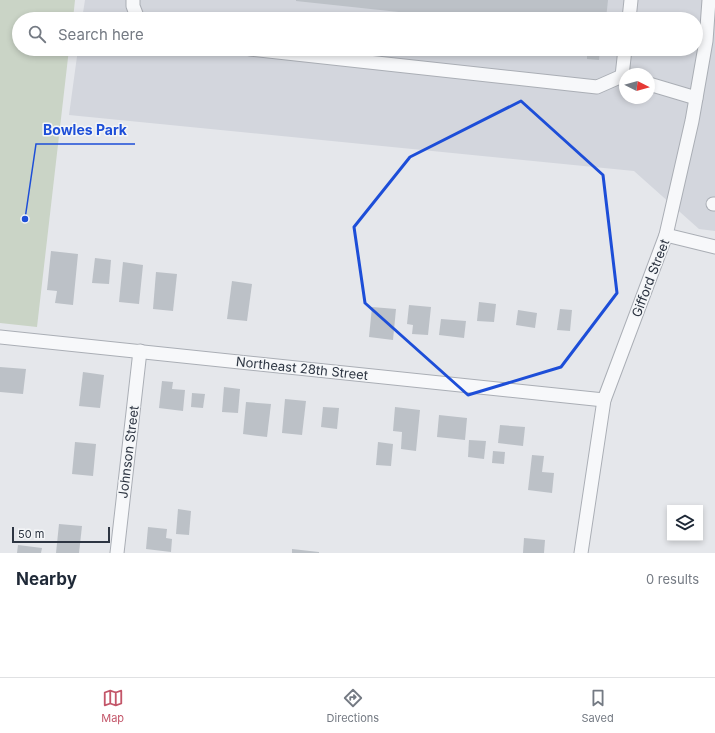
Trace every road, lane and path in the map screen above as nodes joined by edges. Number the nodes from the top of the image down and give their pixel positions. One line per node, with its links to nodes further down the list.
1 (133, 0): 4 (street)
2 (631, 0): 5 (street)
3 (709, 0): 11 (street, Gifford Street)
4 (135, 12)
5 (629, 12)
6 (314, 56): 9 (street)
7 (625, 56): 8 (street)
8 (624, 68)
9 (619, 79)
10 (655, 86): 11 (street)
11 (696, 98): 12 (street, Gifford Street)
12 (666, 235): 13 (street); 16 (street, Gifford Street)
13 (715, 247)
14 (0, 337): 15 (street, Northeast 28th Street)
15 (140, 351): 16 (street, Northeast 28th Street); 17 (street, Johnson Street)
16 (604, 400): 18 (street, Gifford Street)
17 (117, 553)
18 (581, 553)

